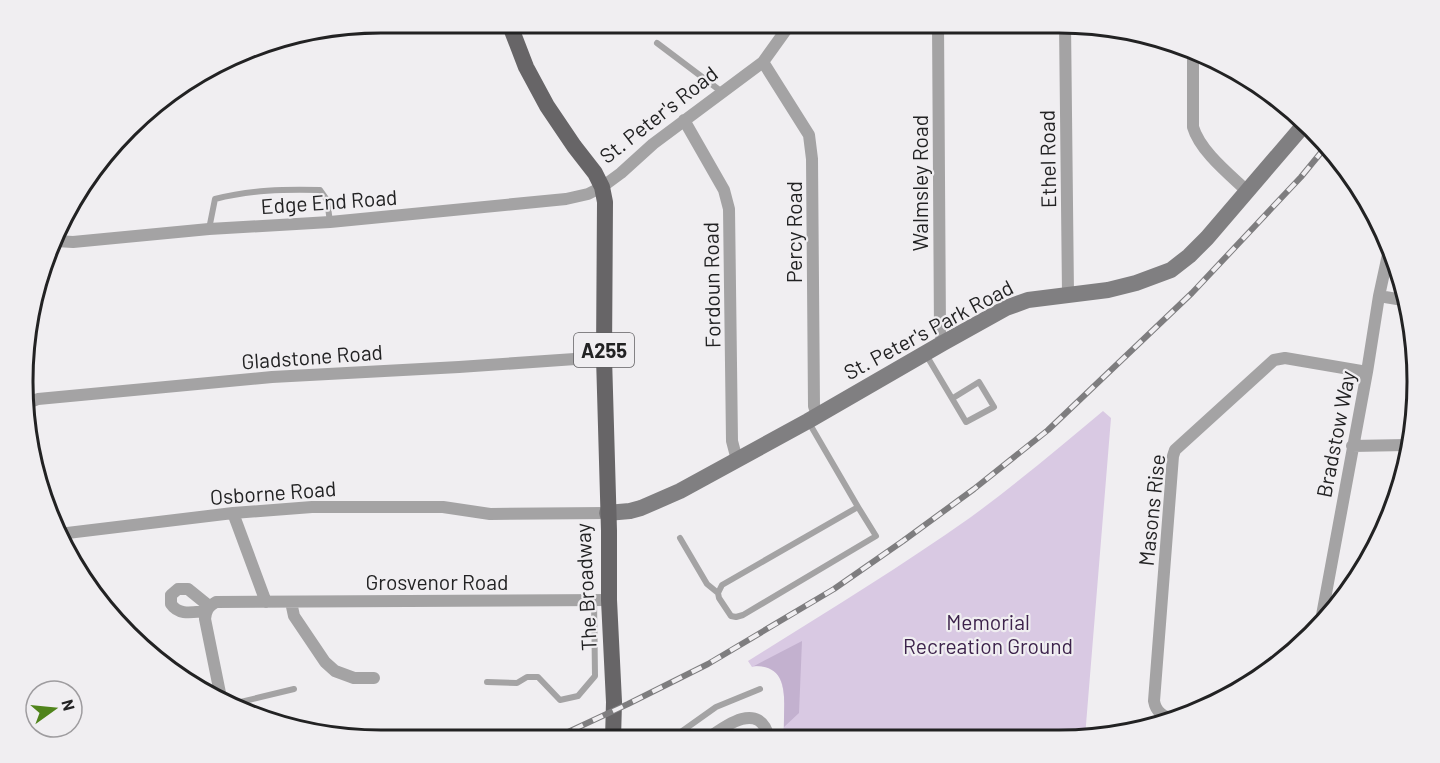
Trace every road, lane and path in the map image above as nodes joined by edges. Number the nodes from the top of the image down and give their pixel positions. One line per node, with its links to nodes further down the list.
1 (513, 33): 11 (main road, A255)
2 (784, 33): 7 (street, St. Peter's Road)
3 (938, 33): 20 (street, Walmsley Road)
4 (1065, 33): 17 (street, Ethel Road)
5 (657, 43): 8 (lane)
6 (1193, 60): 12 (street)
7 (763, 62): 8 (street, St. Peter's Road); 26 (street, Percy Road)
8 (722, 92): 9 (street, St. Peter's Road)
9 (684, 120): 11 (street, St. Peter's Road); 29 (street, Fordoun Road)
10 (1300, 130): 12 (main road, St. Peter's Park Road)
11 (602, 187): 13 (street, Edge End Road); 22 (main road, St. Peter's Road / A255)
12 (1248, 192): 17 (main road, St. Peter's Park Road)
13 (330, 222): 14 (street, Edge End Road); 14 (lane)
14 (209, 229): 15 (street, Edge End Road)
15 (63, 241)
16 (1386, 262): 18 (street, Bradstow Way)
17 (1068, 294): 20 (main road, St. Peter's Park Road)
18 (1379, 296): 19 (street); 23 (street, Bradstow Way)
19 (1397, 299)
20 (943, 343): 21 (main road, St. Peter's Park Road)
21 (925, 353): 24 (lane); 26 (main road, St. Peter's Park Road)
22 (604, 357): 25 (street, Gladstone Road); 32 (main road, St. Peter's Road / A255)
23 (1367, 372): 28 (street, Bradstow Way); 47 (street, Masons Rise)
24 (953, 398): 24 (lane)
25 (34, 401)
26 (812, 418): 29 (main road, St. Peter's Park Road); 30 (lane)
27 (1401, 445): 28 (street)
28 (1352, 446): 40 (street, Bradstow Way)
29 (737, 460): 32 (main road, St. Peter's Park Road)
30 (858, 507): 36 (lane); 36 (lane)
31 (233, 513): 33 (street, Osborne Road); 34 (street, Osborne Road); 38 (street)
32 (607, 513): 33 (street, The Broadway); 37 (main road, The Broadway / A255)
33 (490, 514)
34 (68, 533)
35 (680, 538): 36 (lane)
36 (718, 593)
37 (601, 600): 39 (street, Grosvenor Road); 42 (lane); 48 (main road, The Broadway / A255)
38 (266, 602): 39 (street, Grosvenor Road); 45 (street, Grosvenor Road)
39 (291, 602): 41 (street)
40 (1323, 608)
41 (374, 678)
42 (486, 682)
43 (294, 689): 46 (lane)
44 (760, 689): 49 (lane)
45 (219, 690)
46 (244, 701)
47 (1161, 715)
48 (613, 730)
49 (684, 730)
50 (719, 730): 51 (street)
51 (767, 730)

